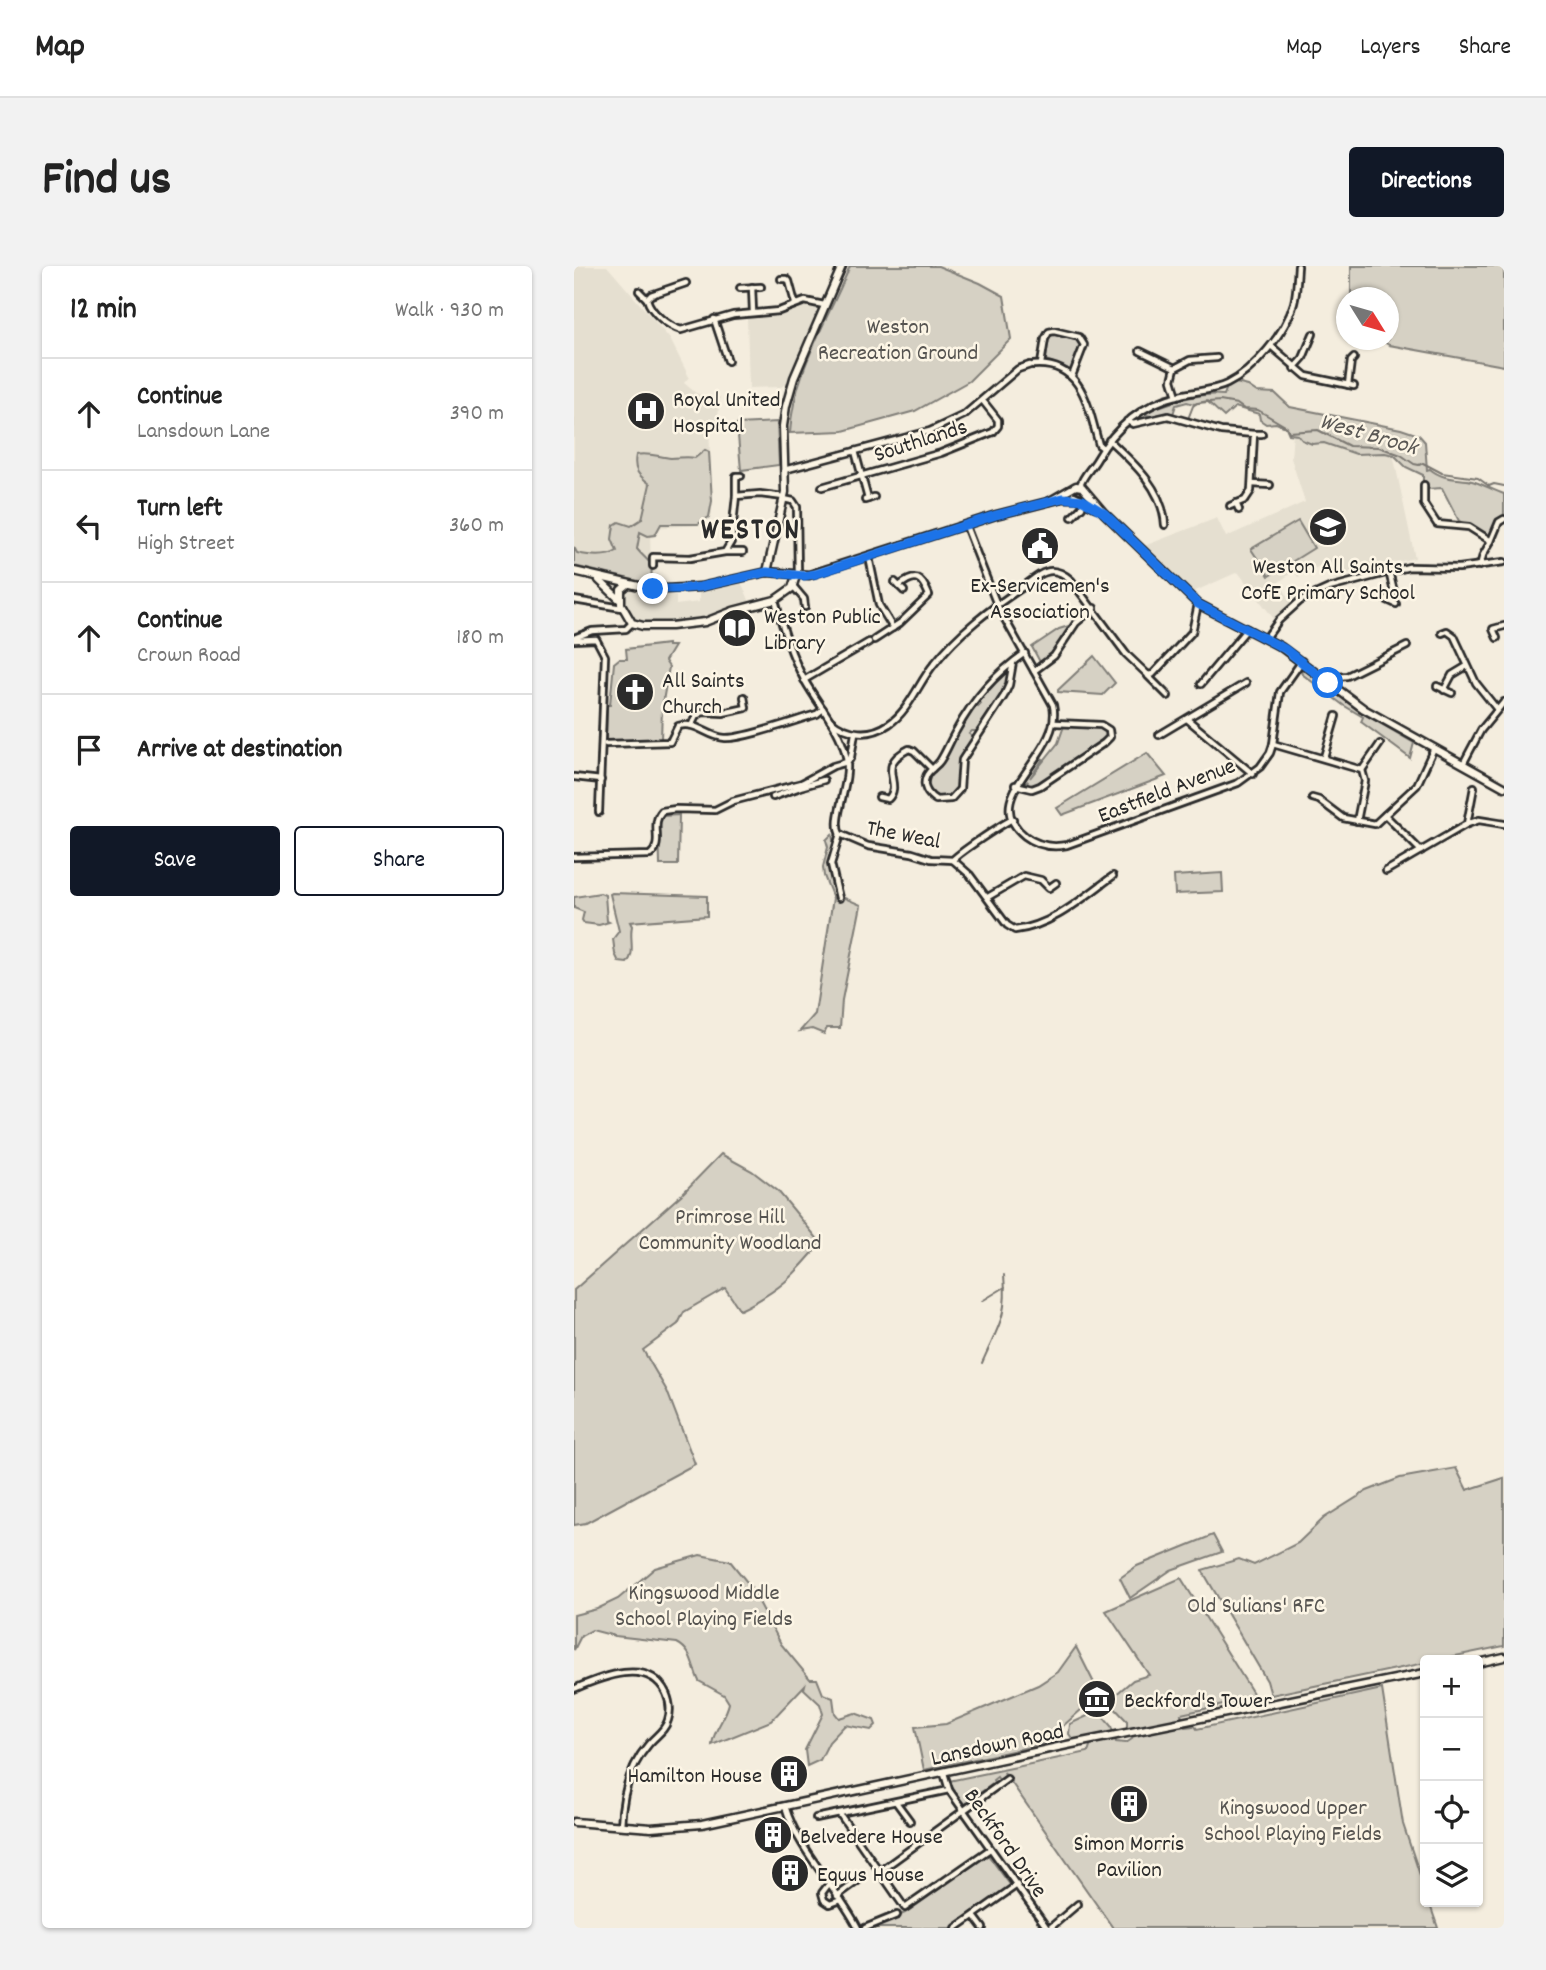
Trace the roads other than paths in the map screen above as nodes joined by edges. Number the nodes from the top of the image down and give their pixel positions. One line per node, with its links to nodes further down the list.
1 (842, 266): 11 (street)
2 (1298, 266): 15 (street)
3 (781, 279): 10 (street)
4 (686, 283): 9 (street)
5 (761, 286): 6 (street)
6 (752, 287): 7 (street); 12 (street)
7 (740, 288)
8 (639, 291): 9 (street)
9 (647, 299): 13 (street)
10 (795, 303): 11 (street); 12 (street)
11 (824, 305): 34 (street)
12 (753, 312): 13 (street)
13 (714, 319): 21 (street)
14 (1313, 334): 24 (street)
15 (1271, 346): 24 (street); 26 (street)
16 (1207, 353): 19 (street)
17 (1142, 355): 23 (street)
18 (1217, 358): 19 (street)
19 (1208, 359): 23 (street)
20 (1351, 359): 24 (street)
21 (728, 362)
22 (1041, 364): 25 (street, Southlands); 25 (street); 27 (street, Southlands)
23 (1175, 368): 26 (street)
24 (1294, 368)
25 (1072, 376): 32 (street)
26 (1177, 396): 28 (street)
27 (983, 401): 33 (street, Southlands); 36 (street, Southlands)
28 (1127, 421): 29 (street); 31 (street)
29 (1254, 434): 30 (street); 37 (street)
30 (1262, 434)
31 (1109, 440): 32 (street); 53 (street)
32 (1103, 448): 41 (street)
33 (855, 452): 34 (street, Southlands); 36 (street, Southlands)
34 (785, 470): 45 (street)
35 (741, 476): 42 (street)
36 (862, 476): 40 (street, Southlands); 46 (street, Southlands)
37 (1252, 484): 38 (street); 49 (street)
38 (1269, 485)
39 (1424, 485): 44 (street)
40 (822, 487)
41 (1080, 488): 47 (street); 47 (street); 48 (street); 50 (street)
42 (736, 496): 45 (street); 56 (street)
43 (1415, 496): 44 (street)
44 (1423, 496): 55 (street)
45 (784, 498): 64 (street); 66 (street)
46 (869, 499)
47 (1079, 499): 48 (street); 50 (street); 51 (street)
48 (1050, 501): 54 (street)
49 (1239, 510)
50 (1104, 513): 74 (street)
51 (1072, 517)
52 (1504, 519): 55 (street)
53 (1165, 525)
54 (966, 526): 58 (street); 75 (street)
55 (1491, 541): 61 (street)
56 (725, 552): 57 (street); 60 (street)
57 (743, 552)
58 (869, 557): 66 (street); 80 (street)
59 (1504, 562): 61 (street)
60 (653, 566)
61 (1480, 566): 63 (street)
62 (574, 571): 65 (street)
63 (1389, 571): 72 (street); 83 (street)
64 (767, 572): 66 (street); 67 (street)
65 (593, 576): 67 (street); 73 (street)
66 (797, 576): 68 (street)
67 (628, 584): 73 (street)
68 (793, 586): 71 (street); 76 (street)
69 (904, 591): 80 (street)
70 (574, 600): 73 (street)
71 (775, 600): 78 (street); 93 (street)
72 (1391, 601)
73 (621, 604): 78 (street)
74 (1198, 604): 81 (street); 92 (street)
75 (997, 605): 77 (street); 87 (street); 110 (street)
76 (805, 607)
77 (1094, 608): 91 (street); 92 (street)
78 (632, 623): 85 (street)
79 (1504, 626): 84 (street)
80 (893, 628): 93 (street)
81 (1247, 629): 83 (street); 96 (street)
82 (1442, 633): 90 (street)
83 (1266, 638): 88 (street)
84 (1497, 638)
85 (574, 639): 123 (street)
86 (1407, 646): 95 (street)
87 (1025, 653): 89 (street); 91 (street)
88 (1303, 661): 95 (street); 114 (street, Eastfield Avenue)
89 (1013, 662): 119 (street); 119 (street)
90 (1467, 666): 98 (street); 103 (street)
91 (1034, 671): 108 (street)
92 (1148, 675): 100 (street)
93 (804, 680): 104 (street)
94 (1246, 683): 106 (street)
95 (1328, 683): 115 (street)
96 (1201, 684)
97 (1437, 686): 98 (street)
98 (1444, 690): 99 (street)
99 (1452, 693)
100 (1168, 696)
101 (744, 697): 109 (street)
102 (1504, 702): 103 (street)
103 (1496, 708): 118 (street)
104 (823, 709): 107 (street); 109 (street)
105 (1336, 715): 116 (street)
106 (1187, 719): 111 (street); 121 (street)
107 (830, 720): 110 (street); 117 (street)
108 (1055, 723): 126 (street); 126 (street)
109 (692, 724): 113 (street)
110 (855, 733): 117 (street, The Weal)
111 (1159, 735)
112 (1380, 742): 120 (street)
113 (606, 744)
114 (1273, 744): 116 (street); 121 (street, Eastfield Avenue)
115 (1434, 748): 118 (street); 133 (street)
116 (1324, 757): 120 (street)
117 (847, 762): 125 (street); 138 (street, The Weal)
118 (1463, 764): 128 (street)
119 (932, 769): 130 (street)
120 (1362, 770): 135 (street)
121 (1253, 774): 134 (street, Eastfield Avenue)
122 (574, 777): 123 (street)
123 (601, 780): 132 (street)
124 (824, 780): 125 (street)
125 (802, 784): 129 (street); 140 (street)
126 (1016, 785): 134 (street)
127 (1474, 787): 136 (street)
128 (1504, 787)
129 (773, 797)
130 (879, 797)
131 (1311, 798): 135 (street)
132 (599, 812)
133 (1385, 815): 135 (street); 139 (street)
134 (1013, 819): 141 (street, The Weal)
135 (1357, 821)
136 (1467, 824): 137 (street); 139 (street)
137 (1504, 824)
138 (841, 834): 141 (street, The Weal); 146 (street)
139 (1422, 851): 142 (street)
140 (574, 857)
141 (953, 860): 145 (street)
142 (1386, 872)
143 (1113, 876): 145 (street)
144 (1056, 883): 145 (street)
145 (988, 897)
146 (839, 898)
147 (1504, 1657): 148 (street)
148 (1483, 1662)
149 (1420, 1674): 151 (street, Lansdown Road)
150 (574, 1689): 163 (street)
151 (944, 1773): 155 (street, Beckford Drive); 157 (street, Lansdown Road)
152 (995, 1779): 154 (street)
153 (1007, 1779): 154 (street)
154 (999, 1784): 158 (street)
155 (949, 1790): 156 (street); 158 (street, Beckford Drive)
156 (896, 1802): 159 (street); 161 (street)
157 (785, 1806): 163 (street, Lansdown Road); 167 (street)
158 (963, 1810): 164 (street, Beckford Drive); 165 (street)
159 (839, 1813): 160 (street); 165 (street)
160 (816, 1818)
161 (910, 1821)
162 (574, 1822): 163 (street, Lansdown Road)
163 (621, 1827)
164 (990, 1849): 165 (street); 168 (street, Beckford Drive)
165 (880, 1871)
166 (859, 1880): 169 (street)
167 (828, 1885): 169 (street); 169 (street)
168 (1017, 1885): 172 (street); 177 (street, Beckford Drive)
169 (839, 1898): 173 (street)
170 (1078, 1904): 177 (street, Beckford Drive)
171 (897, 1915): 174 (street)
172 (974, 1916): 175 (street); 176 (street)
173 (858, 1928)
174 (865, 1928)
175 (956, 1928)
176 (983, 1928)
177 (1049, 1928)

